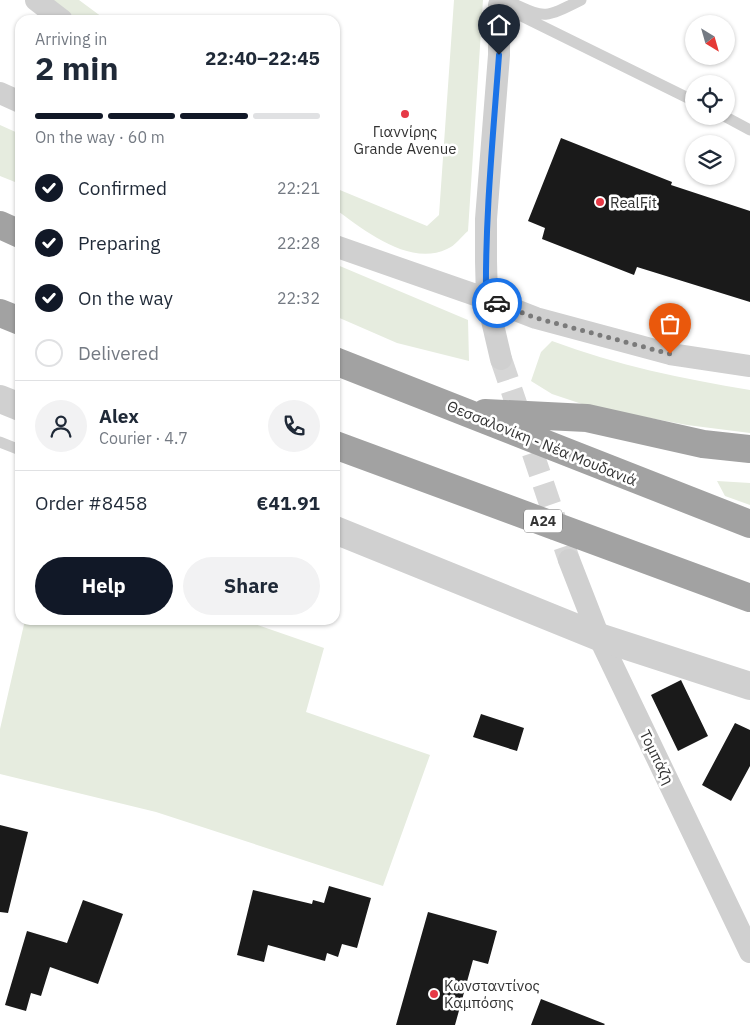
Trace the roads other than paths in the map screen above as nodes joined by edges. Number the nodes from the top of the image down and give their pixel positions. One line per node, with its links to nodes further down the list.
1 (36, 0): 4 (street)
2 (581, 0): 3 (lane)
3 (502, 2): 6 (lane); 13 (street)
4 (56, 15)
5 (0, 93): 7 (street)
6 (685, 96)
7 (15, 100)
8 (735, 122): 9 (lane)
9 (750, 130)
10 (0, 225): 11 (highway)
11 (15, 232)
12 (340, 245): 13 (street)
13 (486, 299): 16 (street); 18 (street)
14 (0, 313): 15 (highway)
15 (15, 319)
16 (501, 359)
17 (340, 363): 21 (highway, Θεσσαλονίκη - Νέα Μουδανιά)
18 (750, 366)
19 (0, 399): 20 (street)
20 (15, 405)
21 (463, 411): 25 (highway); 26 (highway, Θεσσαλονίκη - Νέα Μουδανιά)
22 (0, 442): 24 (lane)
23 (340, 447): 29 (highway, Α24)
24 (15, 448)
25 (750, 449)
26 (750, 524)
27 (340, 532): 30 (street)
28 (569, 560): 30 (street, Τομπάζη)
29 (750, 598)
30 (599, 637): 31 (street); 32 (street, Τομπάζη)
31 (750, 686)
32 (750, 952)

